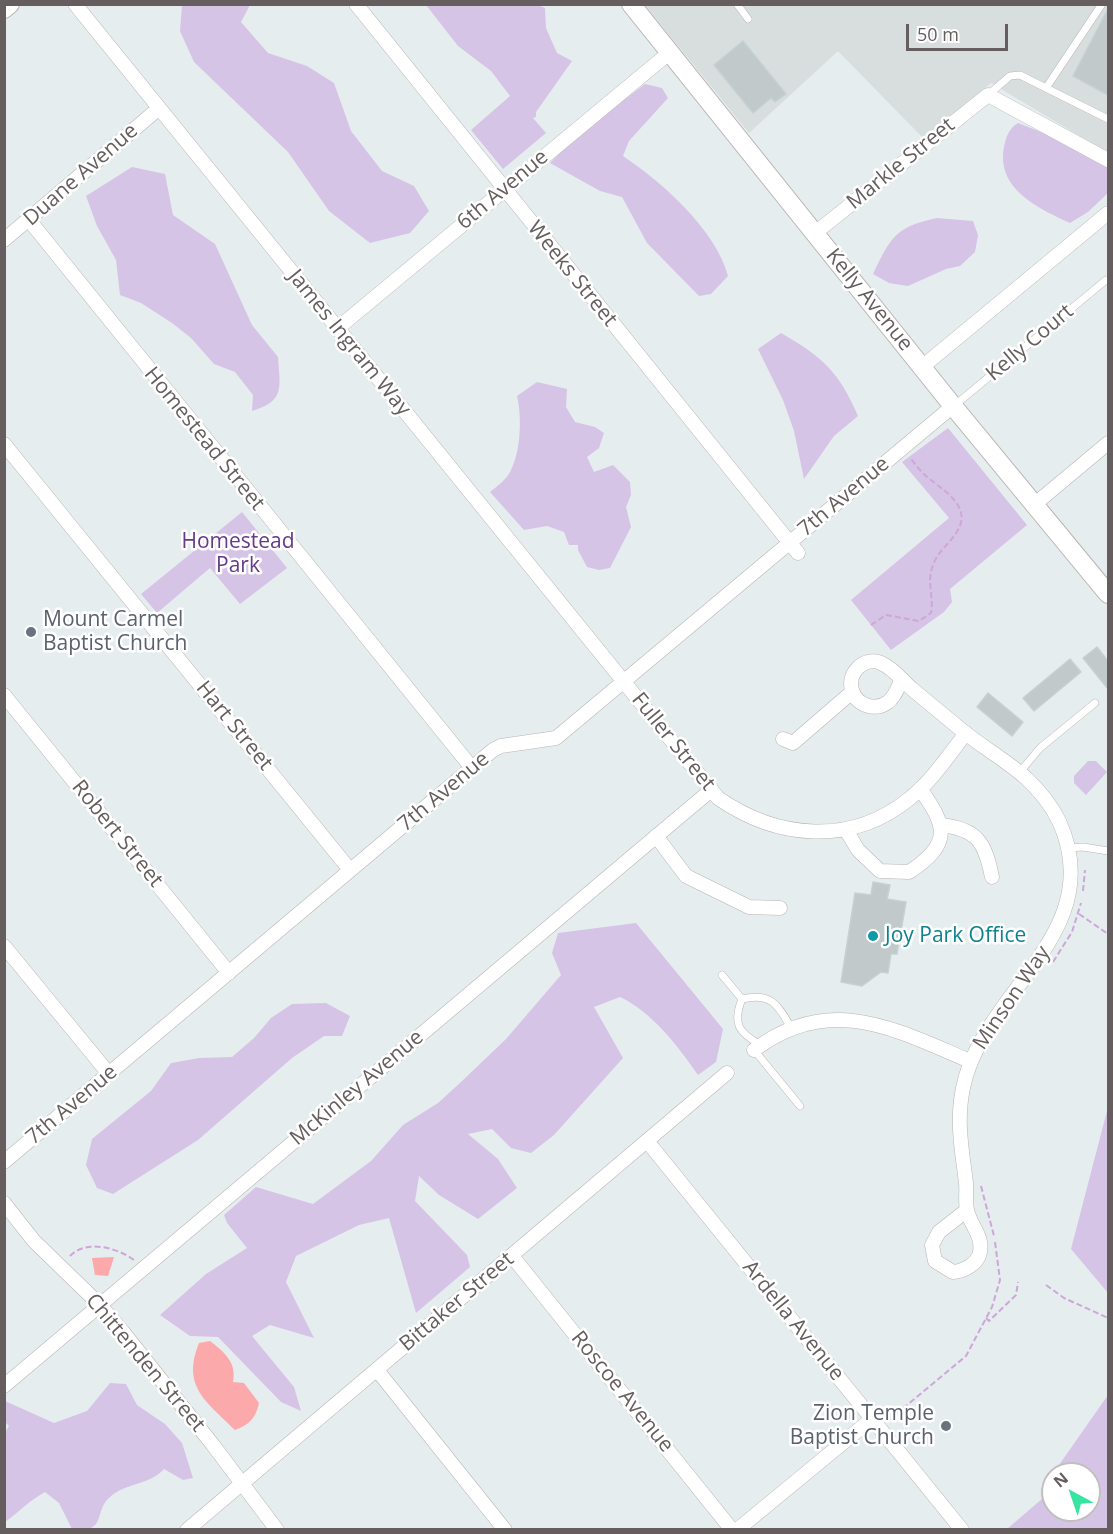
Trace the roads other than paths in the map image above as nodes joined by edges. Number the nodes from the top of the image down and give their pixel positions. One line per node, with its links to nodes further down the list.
1 (10, 4): 7 (main road)
2 (75, 4): 12 (street, James Ingram Way)
3 (356, 4): 15 (street, Weeks Street)
4 (631, 4): 9 (main road, Kelly Avenue)
5 (737, 4): 8 (lane)
6 (1102, 4): 10 (lane)
7 (4, 9)
8 (748, 19)
9 (669, 53): 15 (street, 6th Avenue); 18 (main road, Kelly Avenue)
10 (1046, 88): 11 (lane); 13 (lane)
11 (988, 95): 14 (street); 18 (street, Markle Street)
12 (158, 109): 17 (street, Duane Avenue); 21 (street, James Ingram Way)
13 (1108, 119)
14 (1108, 160)
15 (505, 189): 21 (street, 6th Avenue); 27 (street, Weeks Street)
16 (1108, 213): 22 (street)
17 (29, 220): 19 (street, Duane Avenue); 36 (street, Homestead Street)
18 (815, 233): 22 (main road, Kelly Avenue)
19 (4, 240)
20 (1106, 280): 23 (lane, Kelly Court)
21 (338, 328): 30 (street, James Ingram Way)
22 (922, 367): 23 (main road, Kelly Avenue)
23 (953, 406): 26 (main road, Kelly Avenue); 27 (street, 7th Avenue)
24 (1108, 443): 26 (street)
25 (4, 444): 45 (street, Hart Street)
26 (1035, 504): 28 (main road, Kelly Avenue)
27 (794, 548): 30 (street, 7th Avenue)
28 (1108, 594)
29 (902, 679): 31 (street); 31 (street, Minson Way); 34 (street, Minson Way)
30 (624, 681): 36 (street, 7th Avenue); 39 (street, Fuller Street)
31 (852, 692): 35 (street)
32 (4, 695): 49 (street, Robert Street)
33 (1095, 703): 37 (lane)
34 (966, 733): 37 (street, Minson Way); 38 (street, Fuller Street)
35 (783, 739)
36 (472, 768): 45 (street, 7th Avenue)
37 (1019, 773): 43 (street, Minson Way)
38 (920, 789): 40 (street); 41 (street, Fuller Street)
39 (710, 791): 41 (street, Fuller Street); 42 (street, McKinley Avenue)
40 (941, 825): 41 (street); 46 (street)
41 (846, 830)
42 (656, 836): 47 (street); 63 (street, McKinley Avenue)
43 (1068, 848): 44 (lane); 54 (street, Minson Way)
44 (1108, 851)
45 (350, 870): 49 (street, 7th Avenue)
46 (992, 877)
47 (780, 908)
48 (4, 946): 56 (street)
49 (229, 973): 56 (street, 7th Avenue)
50 (722, 975): 51 (lane)
51 (742, 999): 52 (lane); 53 (lane)
52 (791, 1028): 53 (street); 54 (street)
53 (758, 1048): 57 (lane)
54 (970, 1061): 61 (street, Minson Way)
55 (727, 1073): 58 (street, Bittaker Street)
56 (109, 1074): 59 (street, 7th Avenue)
57 (800, 1106)
58 (647, 1142): 62 (street, Bittaker Street); 66 (street, Ardella Avenue)
59 (4, 1162)
60 (4, 1203): 63 (street, Chittenden Street)
61 (967, 1210)
62 (512, 1256): 64 (street, Bittaker Street); 71 (street, Roscoe Avenue)
63 (101, 1306): 65 (street, McKinley Avenue); 67 (street, Chittenden Street)
64 (377, 1370): 67 (street, Bittaker Street); 70 (street)
65 (5, 1384)
66 (877, 1423): 72 (street); 73 (street, Ardella Avenue)
67 (242, 1484): 68 (street, Bittaker Street); 69 (street, Chittenden Street)
68 (187, 1530)
69 (277, 1530)
70 (505, 1530)
71 (732, 1530)
72 (737, 1530)
73 (962, 1530)

